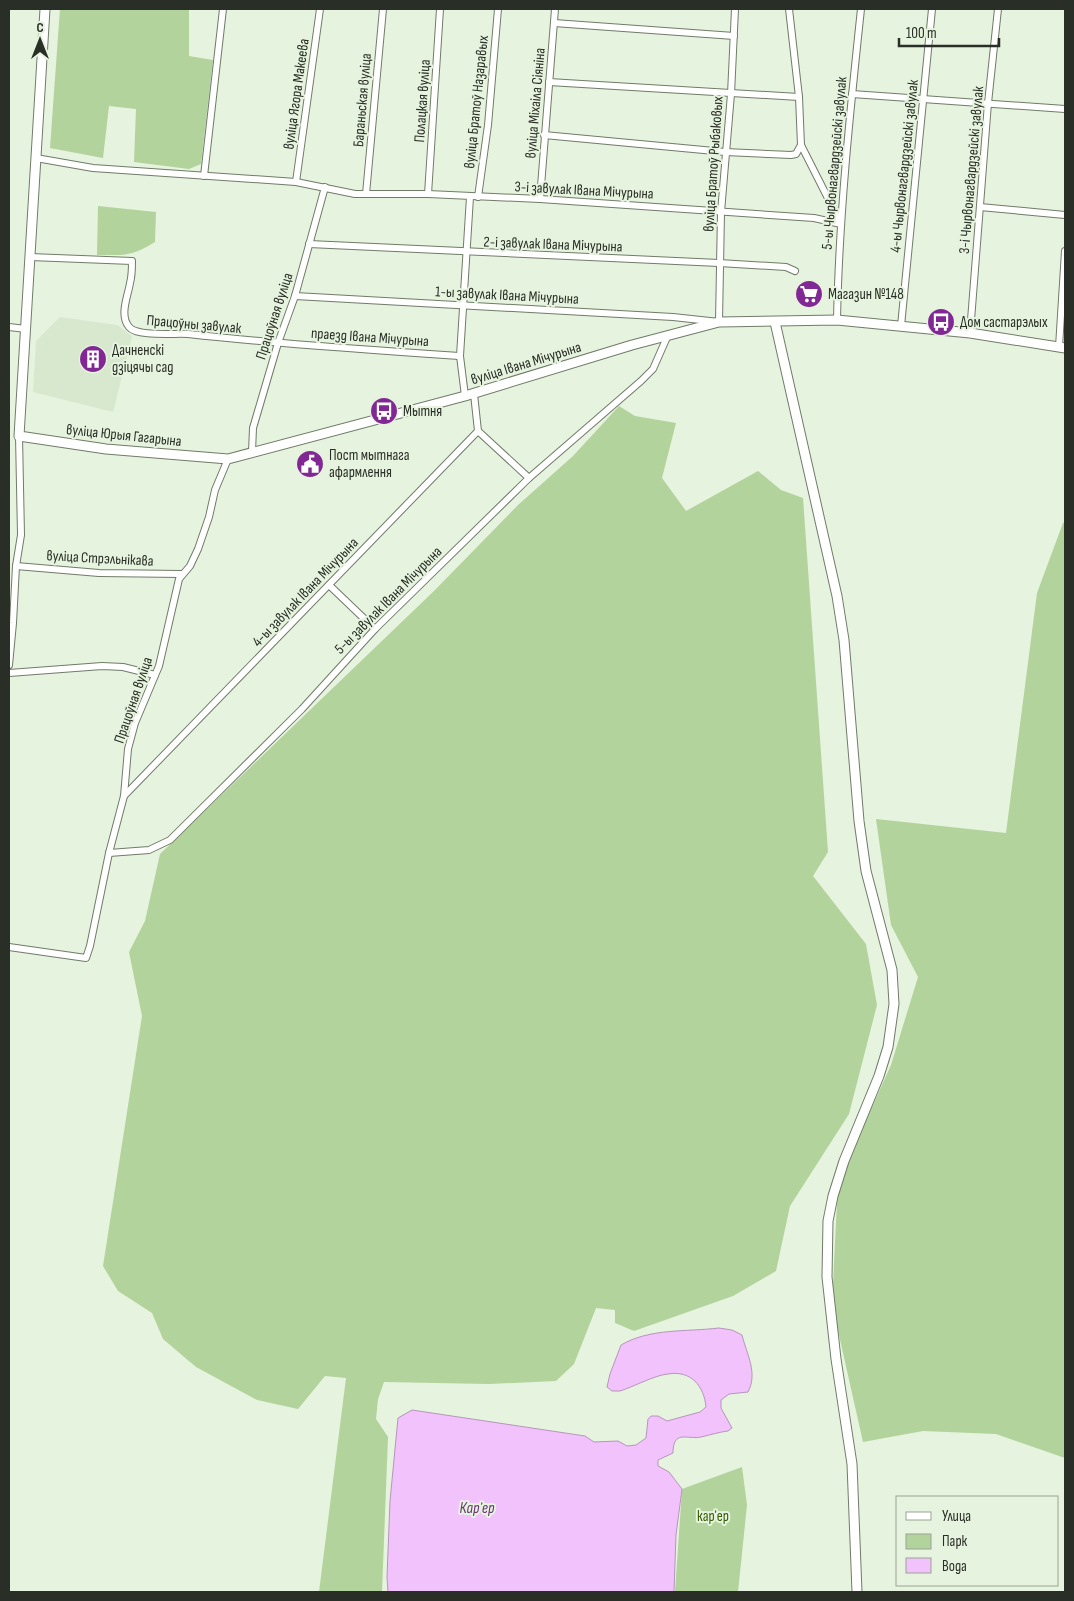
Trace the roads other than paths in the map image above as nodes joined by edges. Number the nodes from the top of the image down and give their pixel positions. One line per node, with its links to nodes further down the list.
1 (45, 9): 25 (street)
2 (223, 9): 26 (street)
3 (320, 9): 27 (street, вуліца Ягора Макеева)
4 (383, 9): 29 (street, Бараньская вуліца)
5 (440, 9): 30 (street, Полацкая вуліца)
6 (498, 9): 32 (street, вуліца Братоў Назаравых)
7 (555, 9): 13 (street, вуліца Міхаіла Сіяніна)
8 (735, 9): 14 (street, вуліца Братоў Рыбаковых)
9 (789, 9): 18 (street)
10 (861, 9): 17 (street, 5-ы Чырвонагвардзейскі завулак)
11 (932, 9): 19 (street, 4-ы Чырвонагвардзейскі завулак)
12 (998, 9): 20 (street, 3-і Чырвонагвардзейскі завулак)
13 (554, 23): 14 (street); 15 (street, вуліца Міхаіла Сіяніна)
14 (734, 36): 16 (street, вуліца Братоў Рыбаковых)
15 (549, 82): 16 (street); 22 (street, вуліца Міхаіла Сіяніна)
16 (731, 94): 18 (street); 24 (street, вуліца Братоў Рыбаковых)
17 (852, 94): 19 (street); 37 (street, 5-ы Чырвонагвардзейскі завулак)
18 (799, 98): 23 (street)
19 (923, 98): 20 (street); 49 (street, 4-ы Чырвонагвардзейскі завулак)
20 (988, 103): 21 (street); 34 (street, 3-і Чырвонагвардзейскі завулак)
21 (1065, 109)
22 (544, 135): 24 (street); 33 (street, вуліца Міхаіла Сіяніна)
23 (801, 145): 24 (street); 37 (street)
24 (725, 152): 35 (street, вуліца Братоў Рыбаковых)
25 (36, 158): 26 (street, 3-і завулак Івана Мічурына); 41 (street)
26 (204, 176): 27 (street, 3-і завулак Івана Мічурына)
27 (296, 182): 28 (street, 3-і завулак Івана Мічурына)
28 (325, 187): 29 (street, 3-і завулак Івана Мічурына); 38 (street, Працоўная вуліца)
29 (366, 194): 30 (street, 3-і завулак Івана Мічурына)
30 (428, 194): 31 (street, 3-і завулак Івана Мічурына)
31 (470, 197): 32 (street, 3-і завулак Івана Мічурына); 40 (street)
32 (478, 197): 33 (street, 3-і завулак Івана Мічурына)
33 (540, 199): 35 (street, 3-і завулак Івана Мічурына)
34 (980, 207): 36 (street); 52 (street, 3-і Чырвонагвардзейскі завулак)
35 (721, 212): 37 (street, 3-і завулак Івана Мічурына); 42 (street, вуліца Братоў Рыбаковых)
36 (1065, 215)
37 (841, 224): 46 (street, 5-ы Чырвонагвардзейскі завулак)
38 (309, 244): 40 (street, 2-і завулак Івана Мічурына); 44 (street, Працоўная вуліца)
39 (1065, 251): 55 (street)
40 (466, 252): 42 (street, 2-і завулак Івана Мічурына); 45 (street)
41 (30, 256): 51 (street); 54 (street, Працоўны завулак)
42 (719, 263): 43 (street, 2-і завулак Івана Мічурына); 47 (street, вуліца Братоў Рыбаковых)
43 (795, 271)
44 (294, 296): 45 (street, 1-ы завулак Івана Мічурына); 54 (street, Працоўная вуліца)
45 (463, 305): 47 (street, 1-ы завулак Івана Мічурына); 56 (street)
46 (837, 320): 48 (street, вуліца Івана Мічурына); 49 (street, вуліца Івана Мічурына)
47 (719, 322): 48 (street, вуліца Івана Мічурына); 53 (street, вуліца Івана Мічурына)
48 (775, 322): 76 (street)
49 (901, 326): 52 (street, вуліца Івана Мічурына)
50 (9, 327): 51 (street)
51 (26, 329): 59 (street)
52 (970, 333): 55 (street, вуліца Івана Мічурына)
53 (668, 335): 57 (street, вуліца Івана Мічурына); 62 (street, 5-ы завулак Івана Мічурына)
54 (278, 343): 56 (street, праезд Івана Мічурына); 60 (street, Працоўная вуліца)
55 (1062, 347)
56 (460, 356): 57 (street)
57 (470, 395): 58 (street); 60 (street, вуліца Івана Мічурына)
58 (478, 431): 62 (street); 65 (street, 4-ы завулак Івана Мічурына)
59 (19, 436): 61 (street, вуліца Юрыя Гагарына); 63 (street)
60 (252, 452): 61 (street, вуліца Івана Мічурына)
61 (228, 458): 64 (street, Працоўная вуліца)
62 (528, 478): 67 (street, 5-ы завулак Івана Мічурына)
63 (16, 566): 64 (street, вуліца Стрэльнікава); 66 (street)
64 (182, 574): 70 (street, Працоўная вуліца)
65 (329, 585): 67 (street); 72 (street, 4-ы завулак Івана Мічурына)
66 (11, 623): 68 (street)
67 (374, 629): 74 (street, 5-ы завулак Івана Мічурына)
68 (9, 664)
69 (9, 673): 70 (street)
70 (155, 675): 71 (street, Працоўная вуліца)
71 (124, 778): 72 (street); 73 (street, Працоўная вуліца)
72 (136, 784): 73 (street, 4-ы завулак Івана Мічурына)
73 (124, 796): 74 (street, Працоўная вуліца)
74 (108, 853): 75 (street, Працоўная вуліца)
75 (9, 947)
76 (857, 1592)

